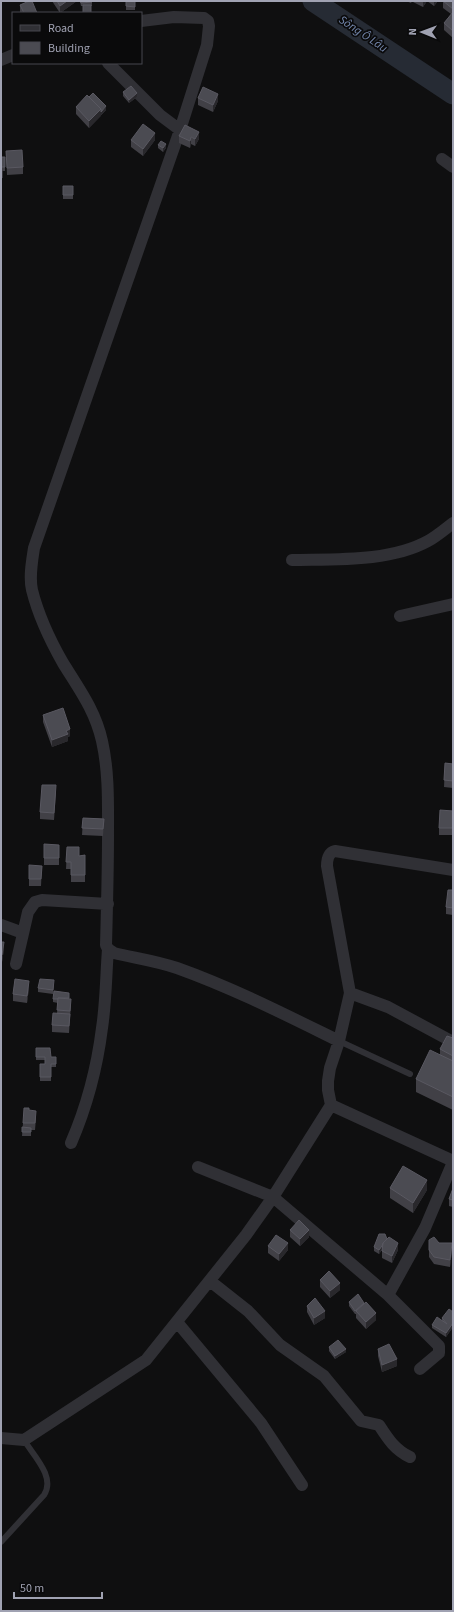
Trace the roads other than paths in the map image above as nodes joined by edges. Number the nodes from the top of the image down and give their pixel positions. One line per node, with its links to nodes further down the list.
1 (142, 21): 5 (street)
2 (12, 55): 3 (street)
3 (1, 60)
4 (109, 64): 5 (street)
5 (180, 130): 13 (street)
6 (442, 159): 7 (street)
7 (453, 167)
8 (453, 523): 9 (street)
9 (292, 560)
10 (453, 604): 11 (street)
11 (400, 616)
12 (453, 870): 18 (street)
13 (108, 904): 15 (street); 16 (street)
14 (1, 925): 15 (street)
15 (23, 933): 17 (street)
16 (108, 949): 19 (street); 23 (street)
17 (16, 964)
18 (350, 993): 19 (street); 20 (street)
19 (339, 1041): 21 (lane); 22 (street)
20 (453, 1042)
21 (410, 1074)
22 (331, 1105): 24 (street); 26 (street)
23 (71, 1143)
24 (453, 1162): 28 (street)
25 (198, 1167): 26 (street)
26 (274, 1197): 27 (street); 28 (street)
27 (210, 1281): 29 (street); 33 (street)
28 (388, 1295): 30 (street)
29 (177, 1322): 32 (street); 34 (street)
30 (420, 1369)
31 (1, 1438): 32 (street)
32 (24, 1440): 35 (lane)
33 (410, 1457)
34 (302, 1485)
35 (1, 1542)

